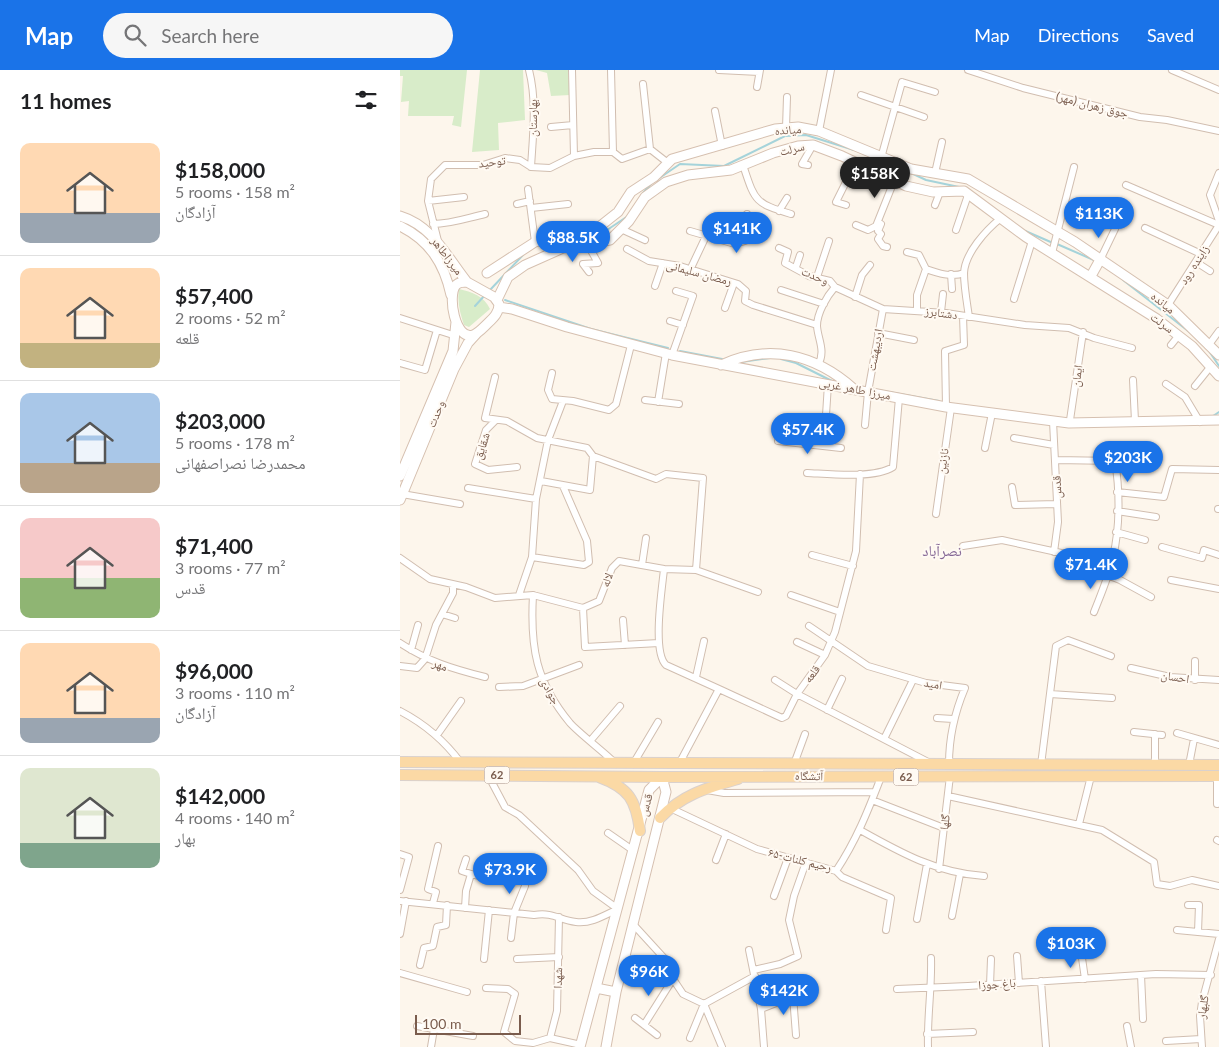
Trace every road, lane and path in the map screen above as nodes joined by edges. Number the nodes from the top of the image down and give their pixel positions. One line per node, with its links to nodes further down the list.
1 (529, 70): 34 (street, بهارستان)
2 (572, 70): 18 (street)
3 (611, 70): 27 (street)
4 (720, 70): 8 (street)
5 (831, 70): 21 (street)
6 (968, 70): 22 (street, جوق زهران (مهر))
7 (1172, 70): 11 (street)
8 (759, 71): 10 (street)
9 (643, 84): 26 (street)
10 (757, 87)
11 (1219, 90)
12 (935, 92): 15 (street)
13 (861, 95): 15 (street)
14 (788, 97): 20 (street)
15 (895, 107): 17 (street); 29 (street)
16 (715, 111): 25 (street)
17 (924, 117)
18 (573, 125): 19 (street); 28 (street)
19 (551, 127)
20 (786, 128): 21 (main road, میانده); 25 (main road, میانده)
21 (819, 131): 29 (main road, میانده)
22 (1219, 131)
23 (942, 142): 37 (street)
24 (813, 145): 30 (main road, سرلت); 32 (main road, سرلت); 33 (street)
25 (722, 146): 31 (main road, میانده)
26 (650, 150): 27 (street, توحید); 31 (street)
27 (613, 152): 28 (street, توحید)
28 (574, 156): 34 (street, توحید)
29 (881, 158): 37 (main road, میانده)
30 (856, 162): 35 (main road, سرلت); 51 (street)
31 (668, 163): 77 (main road, میانده)
32 (743, 165): 54 (street); 67 (main road, سرلت)
33 (808, 165)
34 (531, 167): 47 (street, توحید)
35 (865, 167): 39 (main road, سرلت); 40 (street)
36 (1074, 167): 76 (street)
37 (935, 173): 76 (main road, میانده)
38 (1219, 173): 60 (street)
39 (894, 181): 43 (main road, سرلت); 62 (street)
40 (854, 185)
41 (1126, 185): 64 (street)
42 (528, 189): 48 (street)
43 (940, 192): 44 (main road, سرلت); 52 (street)
44 (968, 194): 59 (main road, سرلت); 69 (street)
45 (464, 197): 47 (street)
46 (787, 198): 54 (street)
47 (428, 201): 61 (street, توحید)
48 (530, 201): 49 (street); 53 (street)
49 (517, 204)
50 (568, 204): 53 (street)
51 (846, 205)
52 (935, 206)
53 (531, 208): 77 (street)
54 (779, 211): 57 (street)
55 (485, 214): 61 (street)
56 (748, 214): 71 (street)
57 (791, 214)
58 (400, 216): 73 (main road, میرزاطاهر)
59 (1001, 218): 75 (main road, سرلت); 97 (street)
60 (1219, 221)
61 (433, 224): 73 (street, توحید)
62 (877, 224): 63 (street); 79 (street)
63 (856, 225)
64 (1219, 225): 83 (street, زاینده رود)
65 (400, 226): 110 (main road, میرزاطاهر)
66 (1145, 228): 83 (street)
67 (621, 229): 72 (street); 78 (main road, سرلت)
68 (1115, 229): 86 (street)
69 (956, 230)
70 (690, 231): 71 (street)
71 (707, 234): 92 (street)
72 (644, 240)
73 (438, 241): 101 (main road, میرزاطاهر)
74 (829, 241): 100 (street)
75 (1032, 241): 76 (main road, سرلت); 111 (street)
76 (1054, 243): 86 (main road, میانده); 99 (main road, سرلت)
77 (536, 244): 85 (main road); 94 (main road, میانده)
78 (588, 245): 85 (main road, سرلت); 95 (street)
79 (887, 247)
80 (779, 248): 90 (street, وحدت)
81 (627, 249): 88 (street, رمضان سلیمانی)
82 (907, 252): 91 (street)
83 (1201, 254): 87 (street, زاینده رود)
84 (800, 255): 90 (street)
85 (544, 256): 94 (main road, سرلت)
86 (1101, 258): 99 (main road); 118 (main road, میانده)
87 (1196, 262): 93 (street); 118 (street, زاینده رود)
88 (663, 263): 92 (street, رمضان سلیمانی); 103 (street)
89 (870, 265): 109 (street)
90 (796, 267): 100 (street, وحدت)
91 (926, 269): 98 (street); 116 (street)
92 (690, 270): 102 (street, رمضان سلیمانی)
93 (1210, 271)
94 (504, 272): 96 (main road, میانده); 112 (main road)
95 (589, 272)
96 (487, 273)
97 (964, 273): 98 (street); 119 (street)
98 (951, 274): 105 (street)
99 (1090, 276): 118 (main road, سرلت)
100 (817, 277): 104 (street, وحدت)
101 (466, 282): 110 (main road); 112 (main road)
102 (734, 283): 114 (street); 124 (street, رمضان سلیمانی)
103 (655, 286)
104 (835, 287): 109 (street, دشتابرز); 113 (street)
105 (952, 289)
106 (781, 290): 113 (street)
107 (676, 291): 123 (street)
108 (942, 294): 117 (street)
109 (855, 297): 115 (street, دشتابرز)
110 (452, 299): 122 (main road)
111 (1014, 299)
112 (498, 304): 127 (main road); 133 (main road, میرزا طاهر غربی)
113 (824, 304): 124 (street)
114 (725, 308)
115 (882, 309): 116 (street, دشتابرز); 129 (street, اردیبهشت)
116 (917, 310): 117 (street, دشتابرز)
117 (941, 312): 119 (street, دشتابرز)
118 (1163, 312): 130 (main road, سرلت); 135 (main road, میانده)
119 (966, 316): 128 (street, دشتابرز); 157 (street, نازنین)
120 (400, 318): 125 (street)
121 (670, 321): 123 (street)
122 (456, 322): 127 (main road); 131 (main road, وحدت)
123 (683, 325): 137 (street)
124 (817, 325): 141 (street)
125 (437, 330): 131 (street); 139 (street)
126 (1219, 331): 135 (street)
127 (478, 332): 185 (main road, وحدت)
128 (1083, 332): 136 (street, دشتابرز); 160 (street, ایمان)
129 (878, 333): 132 (street); 151 (street, اردیبهشت)
130 (1179, 335): 134 (street); 142 (main road, سرلت)
131 (456, 336): 179 (main road, وحدت)
132 (914, 340)
133 (631, 345): 137 (main road, میرزا طاهر غربی); 154 (street)
134 (1170, 345)
135 (1208, 346): 138 (main road, میانده)
136 (1132, 348)
137 (669, 354): 140 (main road, میرزا طاهر غربی); 155 (street)
138 (1219, 355)
139 (400, 363)
140 (721, 365): 141 (main road); 147 (main road, میرزا طاهر غربی)
141 (818, 365): 150 (main road)
142 (1211, 366): 144 (main road, سرلت); 149 (street)
143 (552, 373): 154 (street)
144 (1219, 376)
145 (495, 377): 159 (street)
146 (1133, 380): 163 (street)
147 (828, 384): 150 (main road, میرزا طاهر غربی); 170 (street)
148 (1166, 384): 164 (street)
149 (1195, 386)
150 (854, 389): 151 (main road, میرزا طاهر غربی)
151 (868, 392): 152 (main road, میرزا طاهر غربی); 165 (street)
152 (899, 398): 157 (main road, میرزا طاهر غربی); 178 (street)
153 (646, 400): 155 (street)
154 (563, 401): 167 (street)
155 (658, 402): 156 (street)
156 (679, 404)
157 (948, 407): 158 (main road, میرزا طاهر غربی); 190 (street, نازنین)
158 (992, 413): 162 (main road, میرزا طاهر غربی); 172 (street)
159 (496, 420): 167 (street); 175 (street, شقایق)
160 (1070, 420)
161 (1219, 420): 164 (main road, میرزا طاهر غربی)
162 (1053, 421): 163 (main road, میرزا طاهر غربی); 169 (street, قدس)
163 (1135, 421): 164 (main road, میرزا طاهر غربی)
164 (1200, 422)
165 (865, 425)
166 (1014, 438): 169 (street)
167 (548, 440): 173 (street); 180 (street)
168 (778, 442): 170 (street)
169 (1054, 445): 174 (street, قدس)
170 (824, 446): 171 (street)
171 (841, 448)
172 (985, 448)
173 (594, 456): 181 (street); 205 (street)
174 (1056, 460): 184 (street); 188 (street, قدس)
175 (517, 467)
176 (1219, 470): 184 (street)
177 (807, 473): 178 (street)
178 (860, 474): 203 (street, قلعه)
179 (400, 476)
180 (541, 481): 181 (street); 186 (street)
181 (563, 486): 200 (street)
182 (1012, 487): 188 (street)
183 (468, 488): 186 (street)
184 (1117, 492): 189 (street)
185 (401, 497): 187 (street)
186 (536, 499): 200 (street)
187 (460, 504)
188 (1057, 504): 197 (street, قدس)
189 (1117, 511): 191 (street); 192 (street)
190 (936, 514)
191 (1156, 516)
192 (1116, 532): 194 (street); 206 (street)
193 (646, 538): 202 (street)
194 (1145, 540)
195 (963, 546): 197 (street)
196 (1162, 547): 199 (street)
197 (1054, 552): 206 (street)
198 (812, 555): 203 (street)
199 (1219, 556)
200 (532, 557): 211 (street)
201 (400, 558): 208 (street)
202 (642, 565): 204 (street, لاله); 215 (street, لاله)
203 (853, 566): 216 (street, قلعه)
204 (664, 569): 205 (street, لاله); 227 (street)
205 (696, 570): 210 (street, لاله)
206 (1107, 576): 214 (street); 217 (street)
207 (1171, 580): 209 (street)
208 (453, 585): 211 (street); 218 (street)
209 (1219, 589)
210 (758, 592)
211 (518, 595): 212 (street)
212 (533, 595): 215 (street); 240 (street, جوادی)
213 (791, 595): 216 (street)
214 (1151, 597)
215 (583, 608): 228 (street)
216 (840, 612): 224 (street, قلعه)
217 (1094, 612)
218 (442, 614): 219 (street); 232 (street)
219 (455, 618)
220 (623, 620): 228 (street)
221 (418, 625): 229 (street)
222 (809, 626): 224 (street, امید)
223 (704, 641): 238 (street)
224 (832, 641): 230 (street, قلعه); 242 (street, امید)
225 (797, 642): 230 (street)
226 (400, 643): 229 (street, مهر)
227 (659, 643): 228 (street); 238 (street)
228 (625, 645)
229 (411, 650): 232 (street, مهر)
230 (825, 656): 247 (street, قلعه)
231 (1111, 656): 248 (street)
232 (425, 659): 235 (street); 237 (street, مهر)
233 (1195, 661): 243 (street)
234 (579, 665): 240 (street)
235 (400, 666)
236 (1131, 668): 243 (street, احسان)
237 (485, 677)
238 (696, 677): 246 (street)
239 (842, 679): 252 (street)
240 (543, 680): 245 (street); 263 (street, جوادی)
241 (774, 680): 247 (street)
242 (914, 680): 255 (street, امید); 261 (street)
243 (1195, 680): 244 (street, احسان)
244 (1219, 680)
245 (499, 686)
246 (719, 689): 247 (street, قلعه); 270 (street)
247 (797, 694): 252 (street)
248 (1050, 694): 249 (street); 274 (street)
249 (1112, 698)
250 (461, 701): 260 (street)
251 (620, 706): 263 (street)
252 (827, 710): 261 (street)
253 (400, 711): 260 (street)
254 (937, 718): 255 (street)
255 (953, 720): 273 (street, امید)
256 (658, 722): 268 (street)
257 (1134, 732): 276 (street)
258 (1177, 733): 262 (street)
259 (805, 734): 271 (street)
260 (437, 735): 266 (street)
261 (884, 739): 272 (street)
262 (1194, 739): 264 (street); 277 (street)
263 (591, 740): 267 (street, جوادی)
264 (1219, 745)
265 (400, 762): 266 (main road, آتشگاه / 62)
266 (461, 763): 267 (main road, آتشگاه / 62)
267 (616, 764): 268 (main road, آتشگاه / 62)
268 (633, 764): 269 (main road, آتشگاه / 62)
269 (663, 764): 270 (main road, آتشگاه / 62); 286 (main road)
270 (679, 764): 271 (main road, آتشگاه / 62)
271 (794, 764): 272 (main road, آتشگاه / 62)
272 (933, 764): 273 (main road, آتشگاه / 62)
273 (949, 764): 274 (main road, آتشگاه / 62)
274 (1041, 765): 275 (main road, آتشگاه / 62)
275 (1054, 765): 276 (main road, آتشگاه / 62); 284 (main road)
276 (1155, 765): 277 (main road, آتشگاه / 62)
277 (1189, 765): 278 (main road, آتشگاه / 62)
278 (1218, 772): 285 (main road, آتشگاه / 62); 292 (street)
279 (400, 775): 280 (main road, آتشگاه / 62)
280 (488, 775): 281 (main road, آتشگاه / 62); 326 (street)
281 (594, 776): 286 (main road, آتشگاه / 62); 298 (main road)
282 (748, 776): 286 (main road, آتشگاه / 62); 287 (main road, آتشگاه / 62); 288 (main road)
283 (950, 776): 284 (main road, آتشگاه / 62); 287 (main road, آتشگاه / 62); 290 (street, گلها)
284 (1054, 776): 285 (main road, آتشگاه / 62)
285 (1091, 776): 295 (street)
286 (662, 777): 294 (main road, قدس); 298 (main road, قدس)
287 (881, 777): 289 (street, ۶۵-رحیم کلنات)
288 (702, 790): 289 (street); 293 (main road)
289 (875, 792): 291 (street, ۶۵-رحیم کلنات)
290 (948, 796): 295 (street); 296 (street, گلها)
291 (872, 800): 296 (street); 297 (street, ۶۵-رحیم کلنات)
292 (1218, 804)
293 (670, 808): 294 (main road); 300 (street, ۶۵-رحیم کلنات)
294 (660, 818): 314 (main road, قدس)
295 (1079, 824): 318 (street)
296 (944, 828): 309 (street, گلها)
297 (860, 830): 308 (street); 311 (street, ۶۵-رحیم کلنات)
298 (640, 831): 302 (main road, قدس)
299 (608, 833): 302 (street)
300 (726, 834): 304 (street, ۶۵-رحیم کلنات); 306 (street)
301 (438, 846): 322 (street)
302 (634, 850): 310 (main road, قدس)
303 (400, 854): 319 (street)
304 (788, 858): 307 (street, ۶۵-رحیم کلنات); 320 (street)
305 (466, 859): 312 (street)
306 (716, 860)
307 (806, 862): 311 (street, ۶۵-رحیم کلنات); 351 (street)
308 (927, 864): 309 (street); 331 (street)
309 (939, 869): 313 (street)
310 (629, 871): 314 (main road); 326 (main road, قدس)
311 (836, 871): 333 (street)
312 (471, 874): 316 (street); 325 (street)
313 (960, 874): 315 (street); 329 (street)
314 (645, 875): 332 (main road, قدس)
315 (984, 876)
316 (492, 879)
317 (525, 886): 328 (street)
318 (1219, 886)
319 (400, 890)
320 (774, 896)
321 (403, 901): 322 (street); 336 (street)
322 (433, 903): 323 (street)
323 (447, 905): 325 (street); 349 (street)
324 (1188, 905): 335 (street)
325 (465, 908): 327 (street)
326 (618, 909): 330 (street); 362 (main road, قدس)
327 (489, 910): 328 (street); 346 (street)
328 (514, 913): 330 (street); 338 (street)
329 (952, 916)
330 (559, 917): 344 (street, شهدا)
331 (917, 919)
332 (632, 923): 354 (street); 366 (main road, قدس)
333 (886, 930)
334 (1177, 930): 335 (street)
335 (1198, 932): 337 (street)
336 (400, 934)
337 (1219, 934)
338 (511, 938)
339 (1219, 939): 343 (street, گلبهار)
340 (749, 950): 351 (street)
341 (1081, 951): 355 (street)
342 (1016, 956): 358 (street)
343 (1217, 956): 353 (street, گلبهار)
344 (559, 957): 347 (street); 382 (street, شهدا)
345 (931, 958): 363 (street)
346 (484, 959)
347 (517, 959)
348 (992, 959): 360 (street)
349 (420, 965)
350 (400, 973): 365 (street)
351 (755, 973): 359 (street); 369 (street)
352 (1141, 975): 353 (street, باغ جوزا); 355 (street, باغ جوزا); 372 (street)
353 (1211, 975): 384 (street, گلبهار)
354 (673, 979): 369 (street); 373 (street)
355 (1085, 979): 356 (street, باغ جوزا)
356 (1042, 981): 358 (street, باغ جوزا); 393 (street)
357 (768, 982): 359 (street)
358 (1019, 983): 360 (street, باغ جوزا)
359 (757, 985): 370 (street)
360 (990, 985): 363 (street, باغ جوزا)
361 (486, 988): 386 (street)
362 (596, 988): 366 (main road); 387 (main road, قدس)
363 (932, 988): 364 (street, باغ جوزا); 378 (street)
364 (897, 989)
365 (467, 992)
366 (616, 992): 389 (main road, قدس)
367 (804, 992): 368 (street)
368 (793, 996): 370 (street); 380 (street)
369 (704, 1004): 383 (street); 390 (street)
370 (761, 1009): 391 (street)
371 (635, 1018): 373 (street)
372 (1143, 1019)
373 (644, 1025): 379 (street)
374 (417, 1026): 376 (street)
375 (1127, 1026): 394 (street)
376 (434, 1029): 381 (street); 388 (street)
377 (972, 1032): 378 (street)
378 (927, 1034): 392 (street)
379 (657, 1035)
380 (796, 1035)
381 (473, 1036)
382 (550, 1038): 386 (street); 387 (street)
383 (690, 1038)
384 (1201, 1039): 385 (street); 395 (street, گلبهار)
385 (1166, 1041)
386 (515, 1044)
387 (581, 1046)
388 (431, 1047)
389 (606, 1047)
390 (720, 1047)
391 (764, 1047)
392 (928, 1047)
393 (1046, 1047)
394 (1131, 1047)
395 (1202, 1047)

